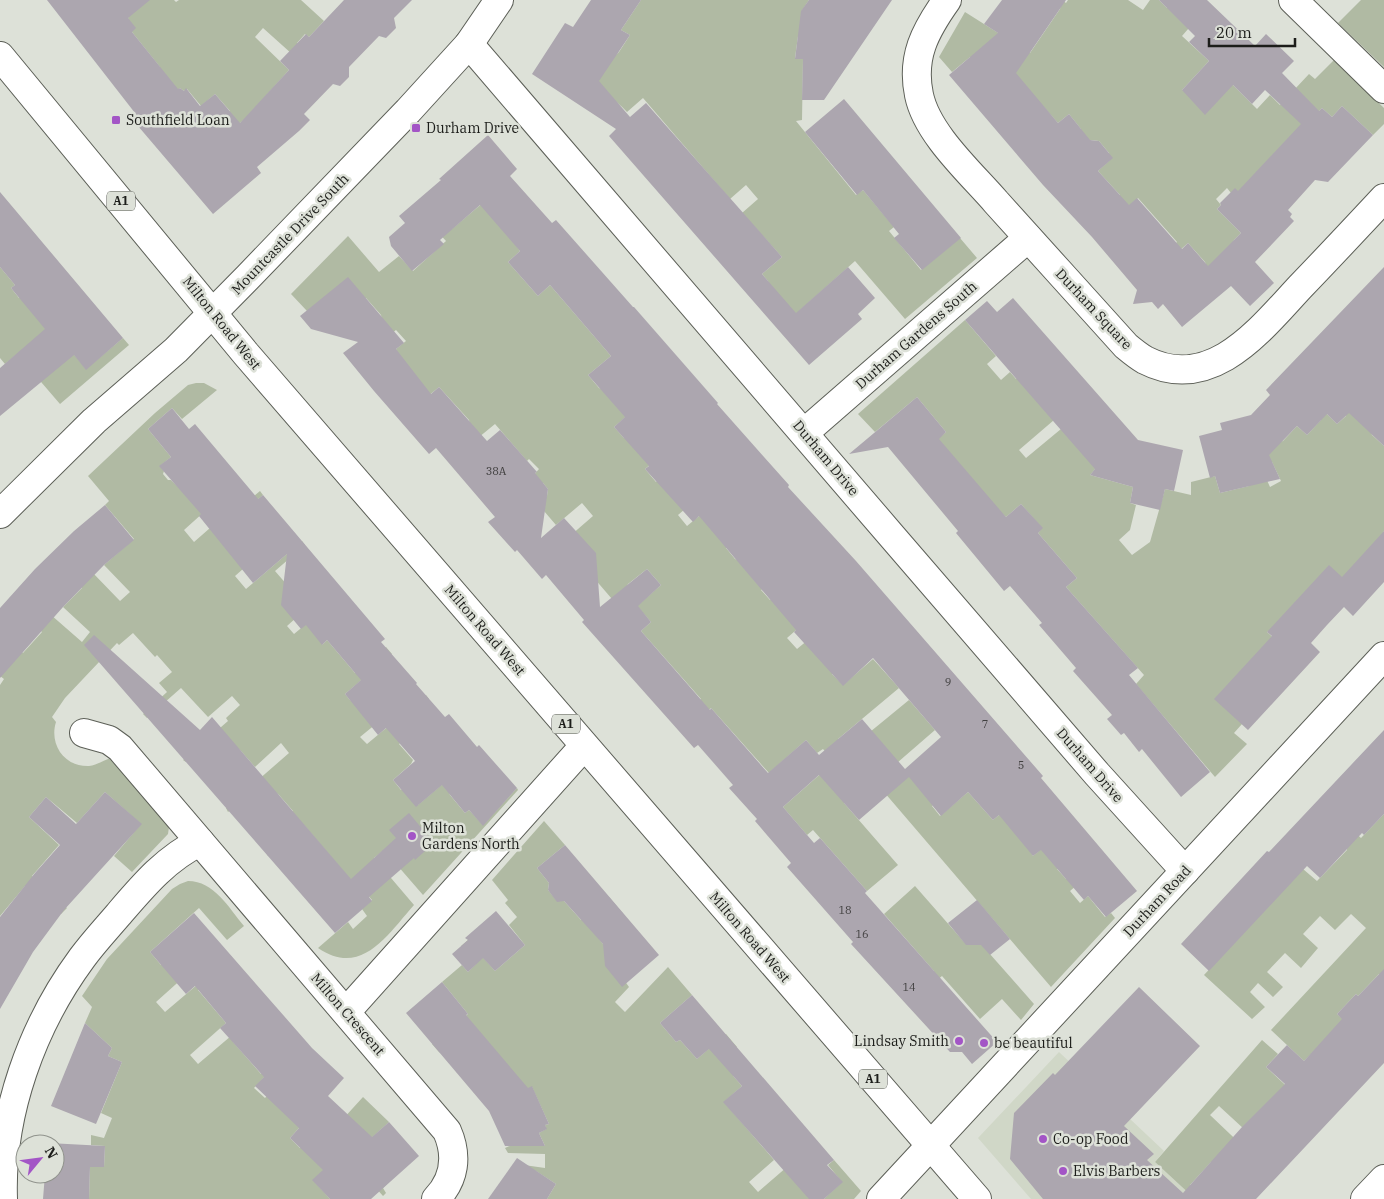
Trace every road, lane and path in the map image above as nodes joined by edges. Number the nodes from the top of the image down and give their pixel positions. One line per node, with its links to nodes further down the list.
1 (499, 0): 4 (street, Mountcastle Drive South)
2 (946, 0): 8 (street, Durham Square)
3 (1293, 0): 6 (street)
4 (469, 44): 9 (street, Mountcastle Drive South); 10 (street, Durham Drive)
5 (0, 56): 9 (street, Milton Road West / A1)
6 (1384, 89)
7 (1384, 198): 8 (street, Durham Square)
8 (1028, 238): 10 (street, Durham Gardens South)
9 (213, 314): 11 (street, Mountcastle Drive South); 14 (street, Milton Road West / A1)
10 (804, 433): 16 (street, Durham Drive)
11 (0, 514)
12 (1384, 656): 16 (street, Durham Road)
13 (84, 733): 15 (street, Milton Crescent)
14 (584, 746): 17 (street); 18 (street, Milton Road West / A1)
15 (200, 842): 17 (street, Milton Crescent); 20 (street)
16 (1185, 872): 18 (street, Durham Road)
17 (346, 1012): 21 (street, Milton Crescent)
18 (931, 1146): 22 (street, Durham Road); 23 (street, Milton Road West / A1)
19 (1384, 1179): 24 (street)
20 (3, 1199)
21 (436, 1199)
22 (882, 1199)
23 (977, 1199)
24 (1365, 1199)

